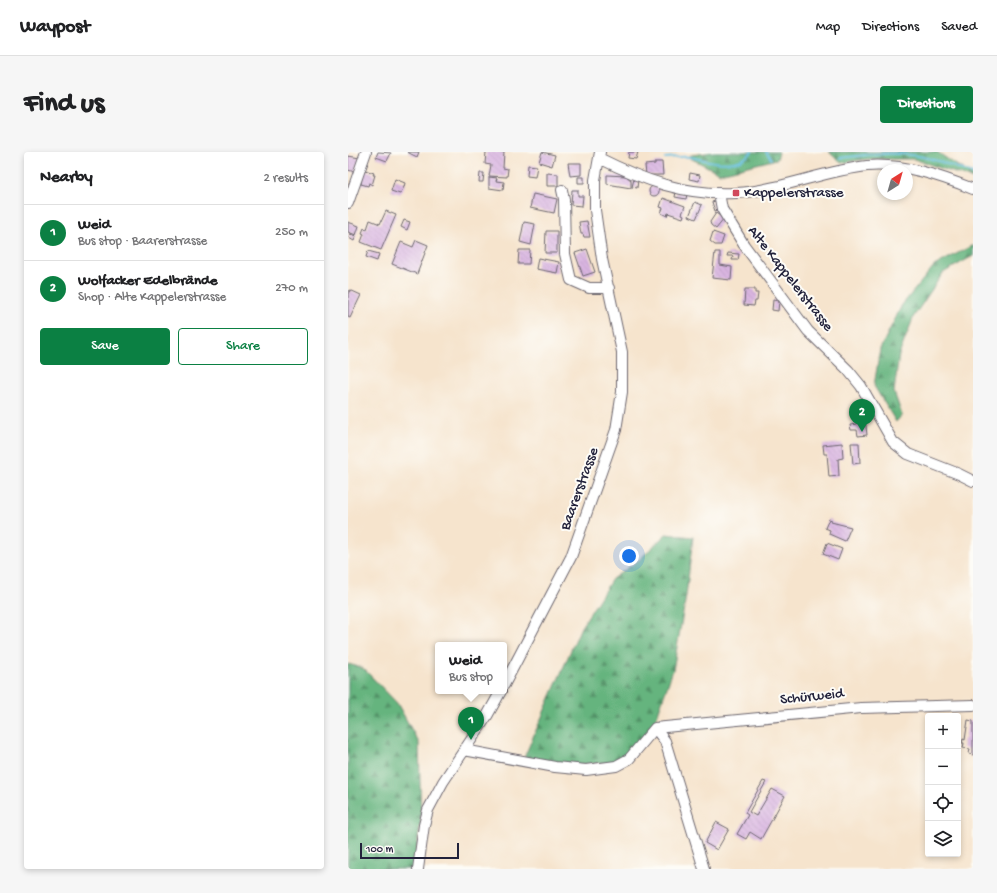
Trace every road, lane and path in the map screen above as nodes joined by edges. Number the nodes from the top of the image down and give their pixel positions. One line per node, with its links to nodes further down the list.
1 (366, 152): 6 (street)
2 (600, 155): 5 (street); 7 (street, Baarerstrasse)
3 (973, 189): 5 (street)
4 (562, 190): 7 (street)
5 (719, 192): 8 (street, Alte Kappelerstrasse)
6 (348, 203)
7 (610, 288): 9 (street, Baarerstrasse)
8 (973, 481)
9 (507, 679)
10 (498, 694): 13 (street)
11 (973, 705): 12 (street, Schürweid)
12 (655, 728): 13 (street); 15 (street)
13 (464, 750): 14 (street)
14 (418, 869)
15 (704, 869)

